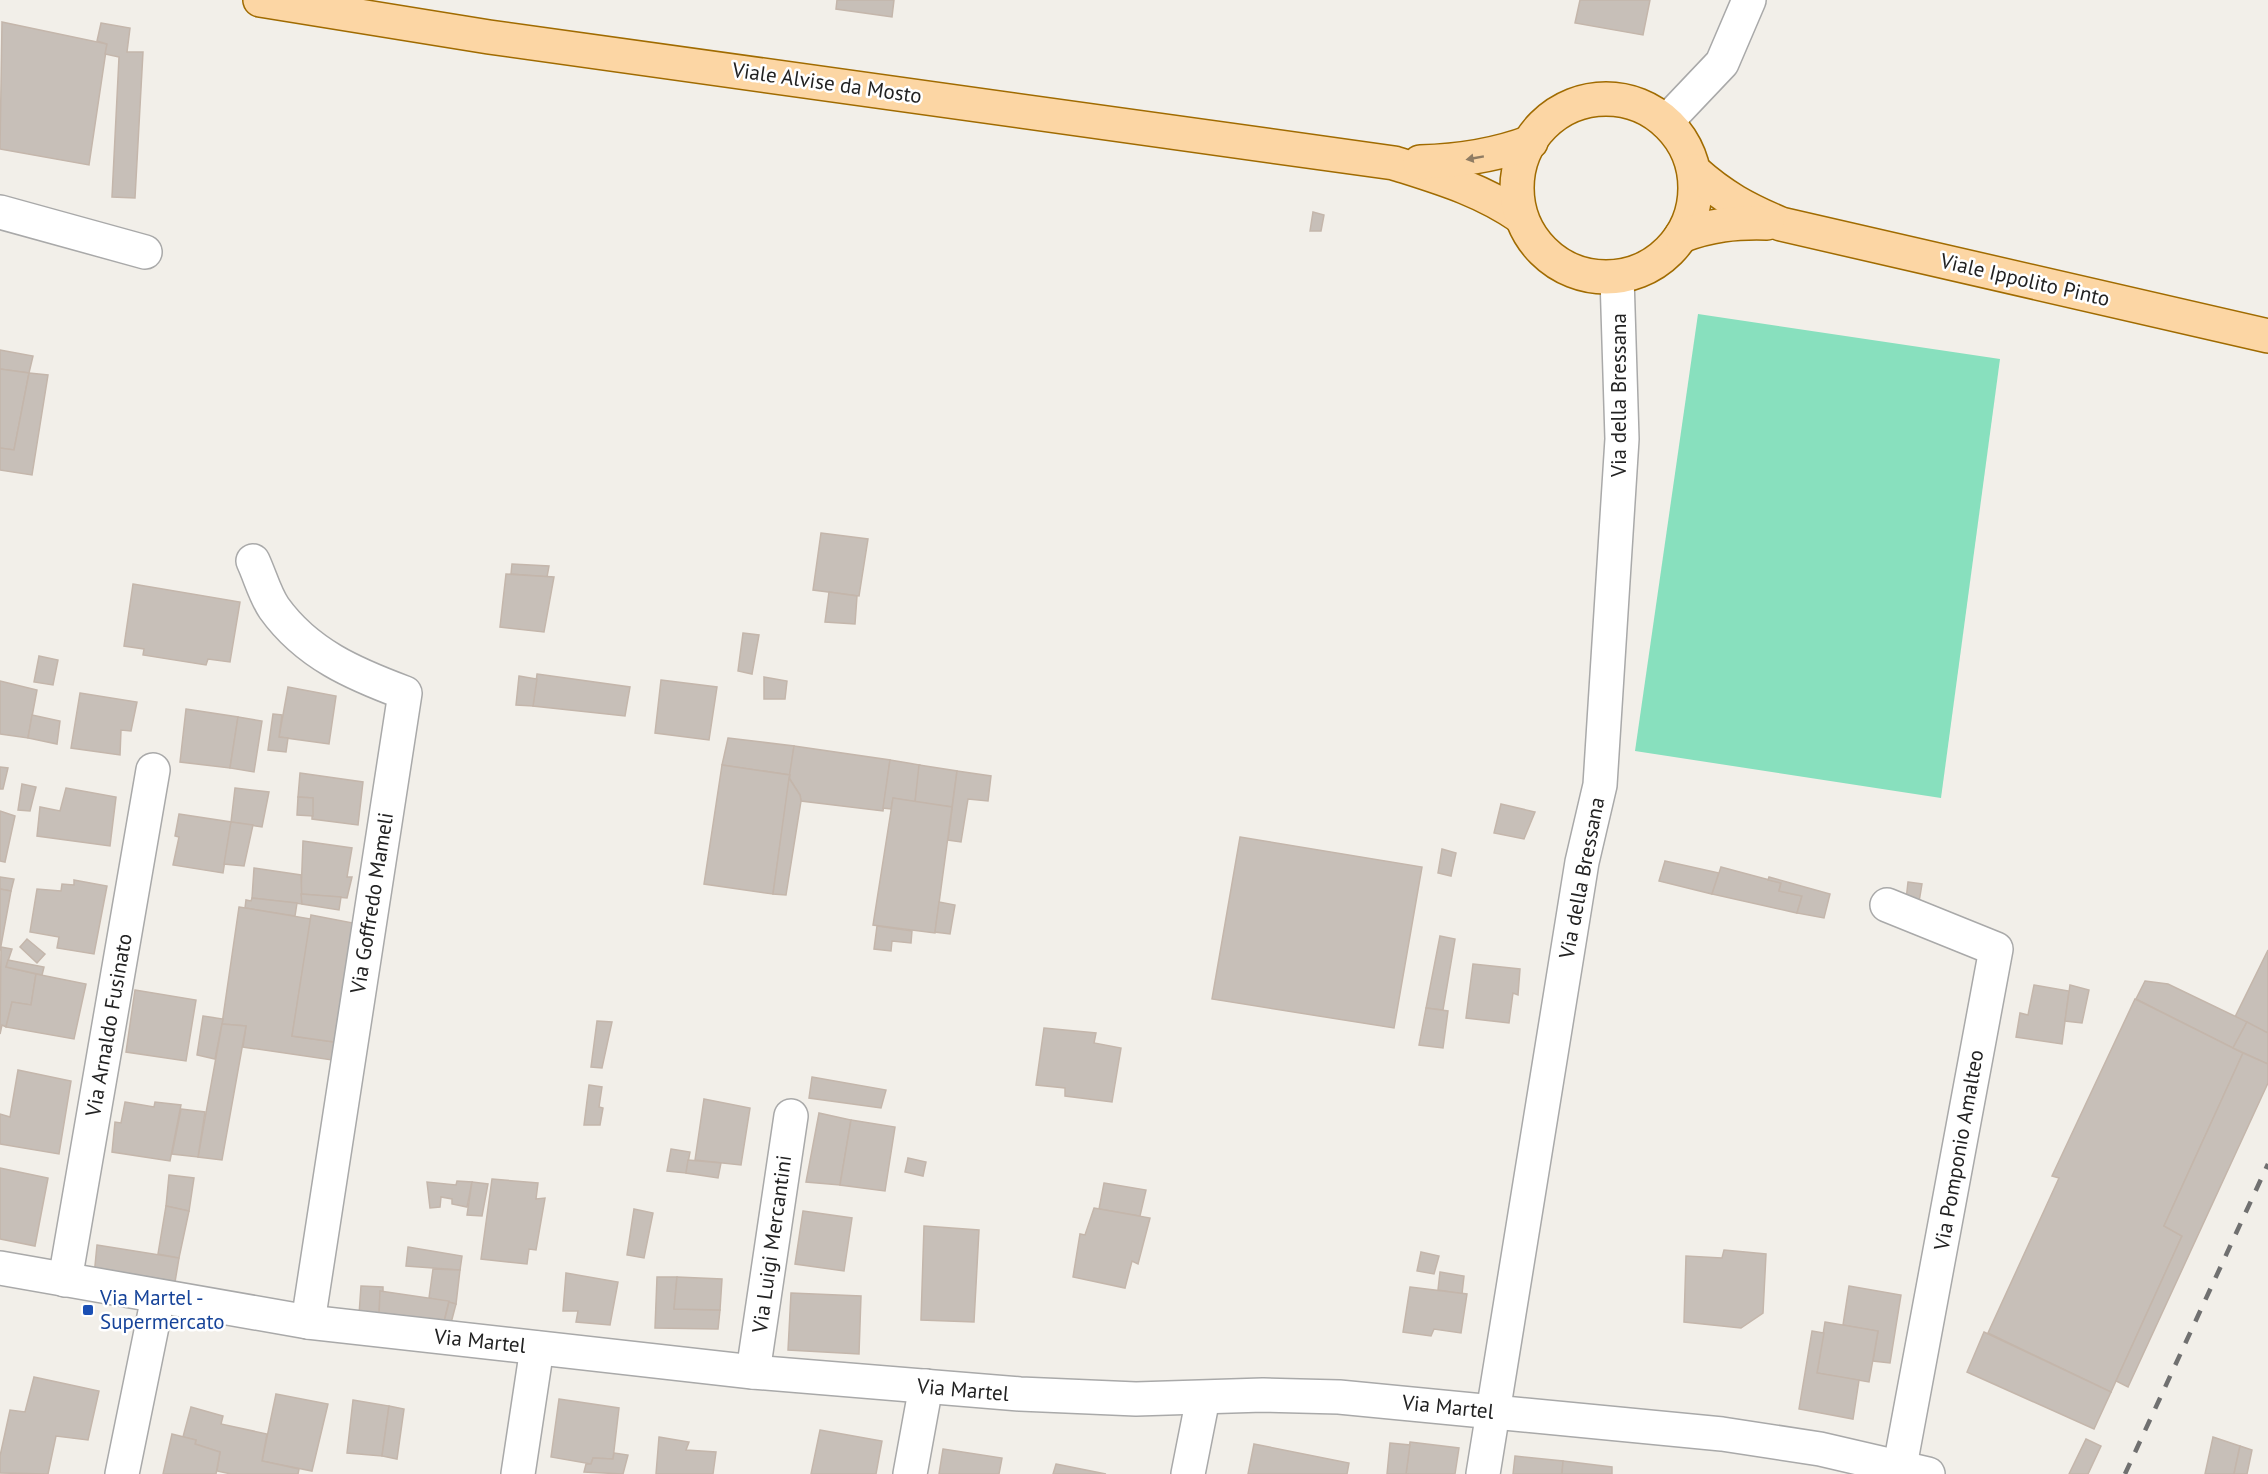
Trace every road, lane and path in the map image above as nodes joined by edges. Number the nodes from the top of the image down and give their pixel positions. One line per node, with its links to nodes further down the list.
1 (260, 0): 5 (main road, Viale Alvise da Mosto)
2 (1749, 0): 3 (street)
3 (1666, 122): 4 (main road); 6 (main road)
4 (1531, 142): 5 (main road, Viale Alvise da Mosto, one-way to 5); 8 (main road)
5 (1394, 163): 8 (main road, Viale Alvise da Mosto)
6 (1694, 171): 9 (main road, Viale Ippolito Pinto); 10 (main road)
7 (0, 212): 11 (street)
8 (1521, 217): 12 (main road)
9 (1781, 224): 10 (main road, Viale Ippolito Pinto); 13 (main road, Viale Ippolito Pinto)
10 (1681, 236): 12 (main road)
11 (145, 252)
12 (1617, 277): 26 (street, Via della Bressana)
13 (2268, 336)
14 (253, 561): 21 (street, Via Goffredo Mameli)
15 (153, 770): 19 (street, Via Arnaldo Fusinato)
16 (1887, 905): 27 (street, Via Pomponio Amalteo)
17 (791, 1116): 23 (street, Via Luigi Mercantini)
18 (0, 1268): 19 (street, Via Martel)
19 (65, 1280): 20 (street, Via Martel)
20 (158, 1297): 21 (street, Via Martel); 28 (street)
21 (308, 1322): 22 (street, Via Martel)
22 (537, 1348): 23 (street, Via Martel); 29 (street)
23 (753, 1372): 24 (street, Via Martel)
24 (926, 1386): 25 (street, Via Martel); 30 (street)
25 (1203, 1398): 26 (street, Via Martel); 31 (street)
26 (1492, 1413): 27 (street, Via Martel); 32 (street, Via della Bressana)
27 (1914, 1470)
28 (122, 1474)
29 (518, 1474)
30 (910, 1474)
31 (1188, 1474)
32 (1483, 1474)

